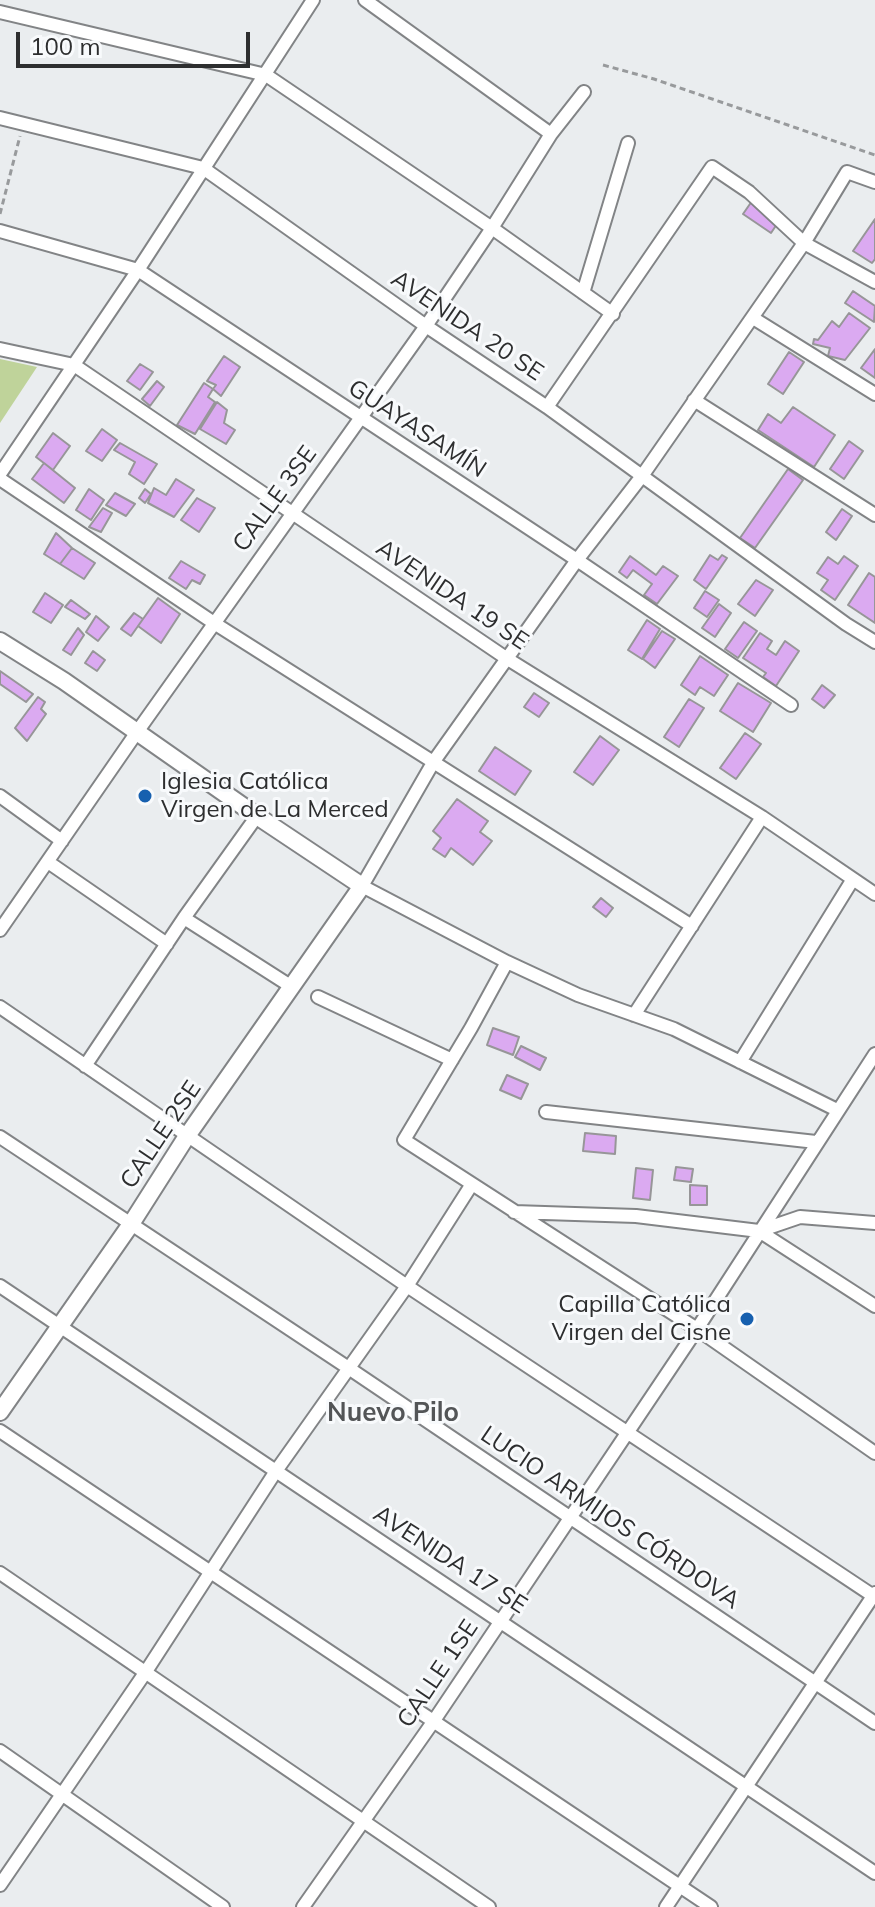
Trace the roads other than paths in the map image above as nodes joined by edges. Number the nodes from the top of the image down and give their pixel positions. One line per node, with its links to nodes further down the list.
1 (313, 0): 4 (street)
2 (365, 0): 7 (street)
3 (0, 12): 4 (street)
4 (266, 75): 9 (street); 11 (street)
5 (584, 92): 7 (street, CALLE 3SE)
6 (0, 118): 9 (street, AVENIDA 20 SE)
7 (551, 134): 11 (street, CALLE 3SE)
8 (628, 143): 16 (street)
9 (203, 168): 14 (street); 19 (street, AVENIDA 20 SE)
10 (875, 182): 13 (street)
11 (492, 228): 16 (street); 19 (street, CALLE 3SE)
12 (0, 231): 14 (street, GUAYASAMÍN)
13 (804, 243): 15 (street); 17 (street); 18 (street)
14 (138, 270): 21 (street); 25 (street, GUAYASAMÍN)
15 (875, 282)
16 (583, 293): 17 (street)
17 (613, 314): 24 (street)
18 (753, 318): 22 (street); 23 (street)
19 (426, 326): 24 (street, AVENIDA 20 SE); 25 (street, CALLE 3SE)
20 (0, 349): 21 (street, AVENIDA 19 SE)
21 (74, 365): 27 (street); 28 (street, AVENIDA 19 SE)
22 (875, 394)
23 (694, 400): 26 (street); 29 (street)
24 (547, 407): 26 (street, AVENIDA 20 SE)
25 (361, 418): 28 (street, CALLE 3SE); 30 (street, GUAYASAMÍN)
26 (642, 476): 30 (street); 33 (street, AVENIDA 20 SE)
27 (0, 477): 31 (street)
28 (291, 514): 31 (street, CALLE 3SE); 34 (street, AVENIDA 19 SE)
29 (875, 515)
30 (577, 560): 34 (street); 35 (street, GUAYASAMÍN)
31 (214, 623): 36 (street, CALLE 3SE); 37 (street)
32 (0, 641): 36 (street)
33 (875, 642)
34 (506, 658): 37 (street); 40 (street, AVENIDA 19 SE)
35 (791, 705)
36 (137, 732): 39 (street); 41 (street, CALLE 3SE)
37 (434, 761): 44 (street); 47 (street)
38 (0, 796): 41 (street)
39 (257, 816): 44 (street); 46 (street)
40 (762, 817): 43 (street, AVENIDA 19 SE); 47 (street)
41 (62, 841): 42 (street, CALLE 3SE)
42 (48, 862): 48 (street, CALLE 3SE); 49 (street)
43 (853, 879): 45 (street, AVENIDA 19 SE); 57 (street)
44 (362, 886): 50 (street); 51 (street, CALLE 2SE)
45 (875, 894)
46 (184, 918): 49 (street); 51 (street)
47 (692, 926): 54 (street)
48 (0, 930)
49 (167, 944): 58 (street)
50 (507, 962): 54 (street); 56 (street)
51 (292, 987): 61 (street, CALLE 2SE)
52 (318, 997): 56 (street)
53 (0, 1007): 58 (street)
54 (634, 1015): 57 (street)
55 (874, 1057): 59 (street, CALLE 1SE)
56 (452, 1060): 64 (street)
57 (740, 1062): 59 (street)
58 (85, 1066): 61 (street)
59 (837, 1110): 63 (street, CALLE 1SE)
60 (546, 1112): 63 (street)
61 (187, 1136): 67 (street, CALLE 2SE); 70 (street)
62 (0, 1137): 67 (street, LUCIO ARMIJOS CÓRDOVA)
63 (816, 1142): 68 (street, CALLE 1SE)
64 (472, 1184): 65 (street); 70 (street)
65 (513, 1212): 68 (street); 73 (street)
66 (875, 1223): 68 (street)
67 (131, 1224): 72 (street, CALLE 2SE); 74 (street, LUCIO ARMIJOS CÓRDOVA)
68 (759, 1231): 71 (street); 73 (street, CALLE 1SE)
69 (0, 1286): 72 (street, AVENIDA 17 SE)
70 (407, 1286): 74 (street); 77 (street)
71 (875, 1306)
72 (59, 1327): 75 (street, CALLE 2SE); 79 (street, AVENIDA 17 SE)
73 (697, 1329): 77 (street, CALLE 1SE); 78 (street)
74 (350, 1369): 79 (street); 80 (street, LUCIO ARMIJOS CÓRDOVA)
75 (0, 1412)
76 (0, 1431): 82 (street)
77 (628, 1432): 80 (street, CALLE 1SE); 83 (street)
78 (875, 1453)
79 (276, 1471): 82 (street); 84 (street, AVENIDA 17 SE)
80 (570, 1518): 84 (street, CALLE 1SE); 86 (street, LUCIO ARMIJOS CÓRDOVA)
81 (0, 1573): 85 (street)
82 (209, 1573): 85 (street); 87 (street)
83 (874, 1595): 86 (street)
84 (501, 1620): 87 (street, CALLE 1SE); 90 (street, AVENIDA 17 SE)
85 (145, 1673): 91 (street); 92 (street)
86 (816, 1683): 88 (street, LUCIO ARMIJOS CÓRDOVA); 90 (street)
87 (433, 1722): 92 (street, CALLE 1SE); 95 (street)
88 (875, 1723)
89 (0, 1751): 91 (street)
90 (747, 1787): 93 (street, AVENIDA 17 SE); 95 (street)
91 (63, 1793): 94 (street); 96 (street)
92 (363, 1821): 97 (street, CALLE 1SE); 98 (street)
93 (875, 1873)
94 (0, 1885)
95 (681, 1886): 99 (street); 100 (street)
96 (223, 1907)
97 (303, 1907)
98 (489, 1907)
99 (666, 1907)
100 (711, 1907)

